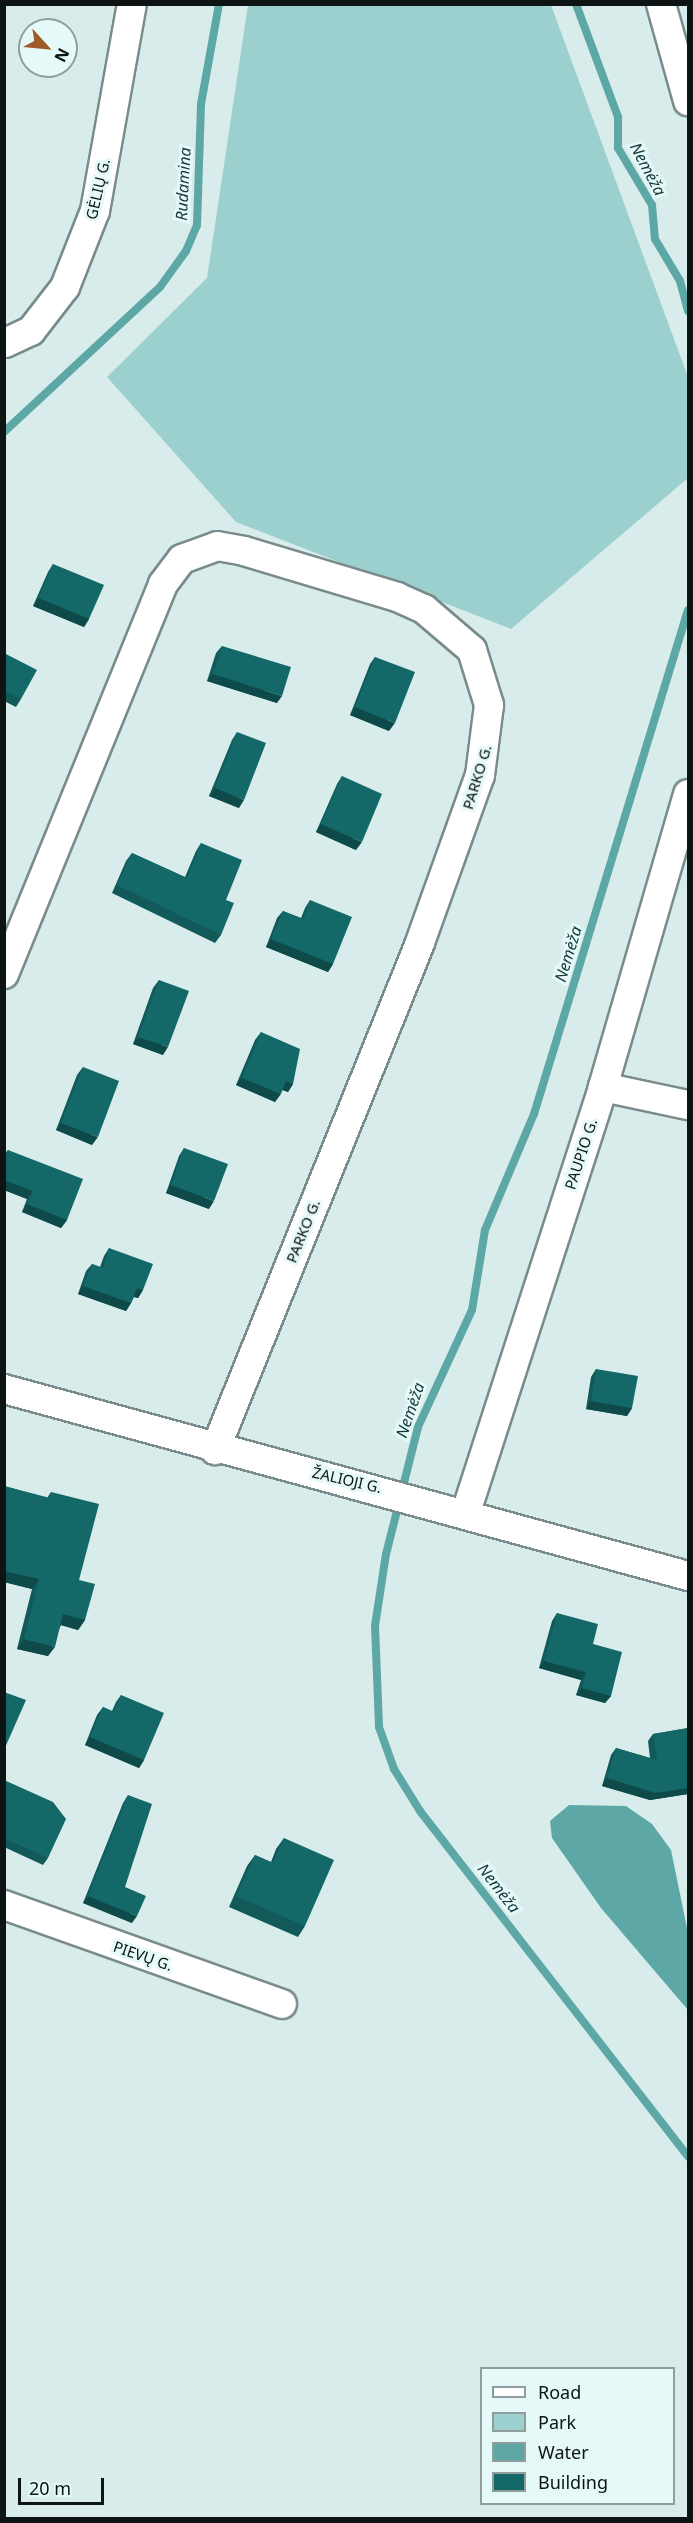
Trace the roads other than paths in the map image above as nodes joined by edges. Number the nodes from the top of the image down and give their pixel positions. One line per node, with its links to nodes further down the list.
1 (132, 4): 4 (street, GĖLIŲ G.)
2 (661, 4): 3 (street)
3 (688, 101)
4 (5, 343)
5 (688, 794): 7 (street, PAUPIO G.)
6 (4, 974): 10 (street, PARKO G.)
7 (603, 1087): 8 (street); 11 (street, PAUPIO G.)
8 (688, 1106)
9 (4, 1389): 10 (street, ŽALIOJI G.)
10 (215, 1450): 11 (street, ŽALIOJI G.)
11 (466, 1512): 12 (street, ŽALIOJI G.)
12 (688, 1576)
13 (4, 1905): 14 (street, PIEVŲ G.)
14 (282, 2004)

